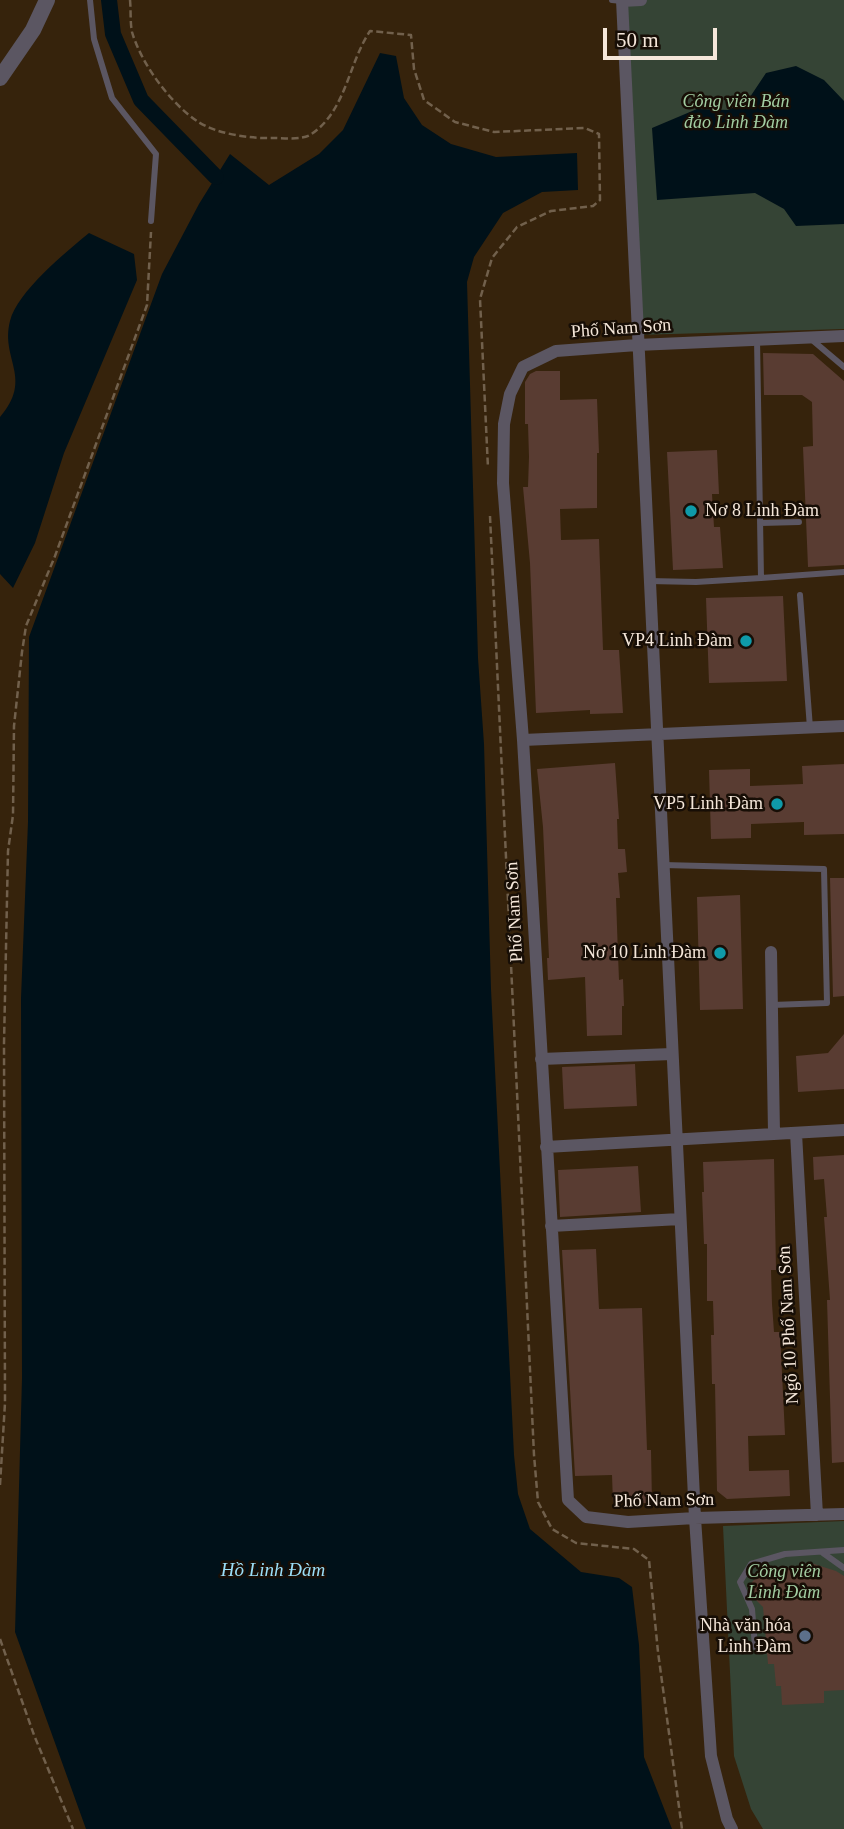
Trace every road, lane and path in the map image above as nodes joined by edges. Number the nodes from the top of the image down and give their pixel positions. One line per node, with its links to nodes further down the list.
1 (47, 0): 7 (street)
2 (90, 0): 9 (lane)
3 (131, 0): 8 (path)
4 (612, 0): 5 (lane)
5 (622, 0): 6 (street); 13 (street)
6 (641, 0)
7 (0, 78)
8 (600, 200)
9 (151, 221): 37 (path)
10 (844, 336): 11 (street, Phố Nam Sơn)
11 (809, 337): 12 (street, Phố Nam Sơn); 14 (lane)
12 (757, 340): 13 (street, Phố Nam Sơn); 16 (lane)
13 (637, 345): 19 (street); 24 (street, Phố Nam Sơn)
14 (844, 367)
15 (799, 522): 16 (lane)
16 (761, 523): 18 (lane)
17 (844, 572): 18 (lane)
18 (761, 578): 19 (lane)
19 (649, 580): 23 (street)
20 (800, 595): 22 (lane)
21 (844, 726): 22 (street)
22 (810, 728): 23 (street)
23 (657, 734): 24 (street); 25 (street)
24 (523, 740): 29 (street, Phố Nam Sơn)
25 (663, 865): 27 (lane); 28 (street)
26 (771, 952): 27 (street)
27 (772, 1005): 31 (street)
28 (672, 1054): 29 (street); 33 (street)
29 (541, 1059): 34 (street, Phố Nam Sơn)
30 (844, 1130): 32 (street)
31 (774, 1133): 32 (street); 33 (street)
32 (796, 1133): 39 (street, Ngõ 10 Phố Nam Sơn)
33 (677, 1141): 34 (street); 35 (street)
34 (546, 1147): 36 (street, Phố Nam Sơn)
35 (680, 1219): 36 (street); 40 (street)
36 (551, 1226): 40 (street, Phố Nam Sơn)
37 (0, 1485)
38 (844, 1514): 39 (street, Phố Nam Sơn)
39 (817, 1515): 40 (street, Phố Nam Sơn)
40 (695, 1518): 49 (street)
41 (634, 1549): 48 (path)
42 (844, 1550): 43 (lane)
43 (821, 1551): 44 (lane); 46 (lane)
44 (844, 1568)
45 (0, 1639): 47 (path)
46 (755, 1647)
47 (73, 1829)
48 (682, 1829)
49 (732, 1829)

